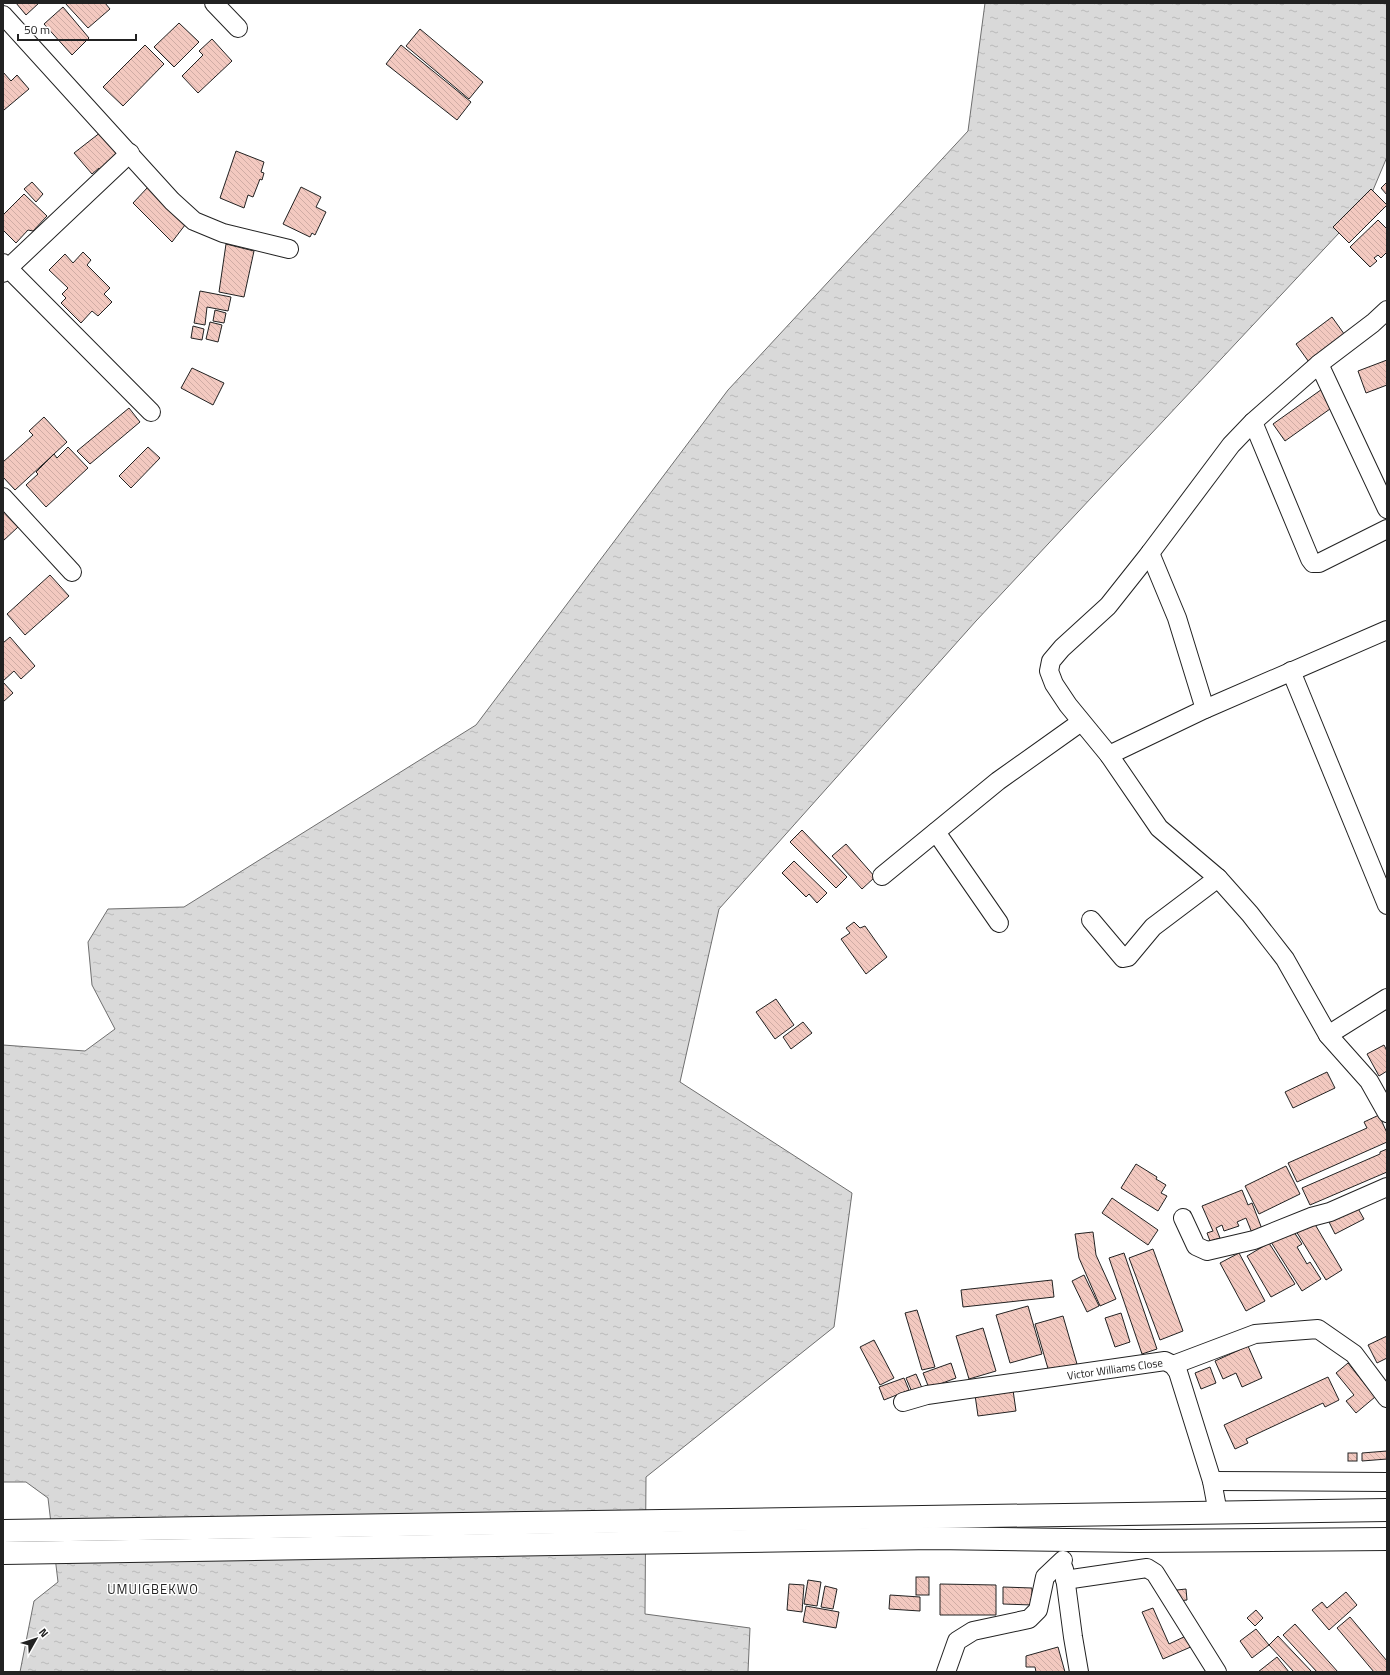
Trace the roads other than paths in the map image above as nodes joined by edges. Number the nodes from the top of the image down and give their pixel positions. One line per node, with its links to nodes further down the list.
1 (214, 3): 3 (street)
2 (3, 15): 4 (street)
3 (238, 28)
4 (130, 153): 5 (street); 6 (street)
5 (289, 249)
6 (5, 268): 9 (street)
7 (1387, 310): 8 (street)
8 (1319, 364): 10 (street); 12 (street)
9 (151, 412)
10 (1253, 422): 13 (street); 14 (street)
11 (3, 497): 15 (street)
12 (1387, 509)
13 (1387, 530)
14 (1150, 553): 18 (street); 19 (street)
15 (72, 572)
16 (1387, 630): 17 (street)
17 (1291, 671): 18 (street); 24 (street)
18 (1205, 709): 20 (street)
19 (1081, 722): 20 (street); 21 (street)
20 (1109, 755): 23 (street)
21 (936, 832): 22 (street); 26 (street)
22 (882, 876)
23 (1218, 878): 25 (street); 28 (street)
24 (1387, 905)
25 (1091, 920)
26 (999, 922)
27 (1387, 998): 28 (street)
28 (1328, 1035): 29 (street)
29 (1387, 1113)
30 (1387, 1187): 31 (street)
31 (1184, 1218)
32 (1173, 1365): 33 (street); 34 (street, Victor Williams Close); 35 (street, Victor Williams Close)
33 (1387, 1398)
34 (903, 1402)
35 (1212, 1481): 36 (street); 38 (street, Victor Williams Close)
36 (1387, 1482)
37 (1387, 1510): 38 (main road)
38 (1218, 1512): 39 (main road)
39 (3, 1531)
40 (1060, 1539): 41 (main road); 42 (main road); 43 (street)
41 (1387, 1539)
42 (3, 1553)
43 (1063, 1560): 44 (street); 45 (street)
44 (1065, 1580): 46 (street); 47 (street)
45 (946, 1672)
46 (1079, 1672)
47 (1218, 1672)

